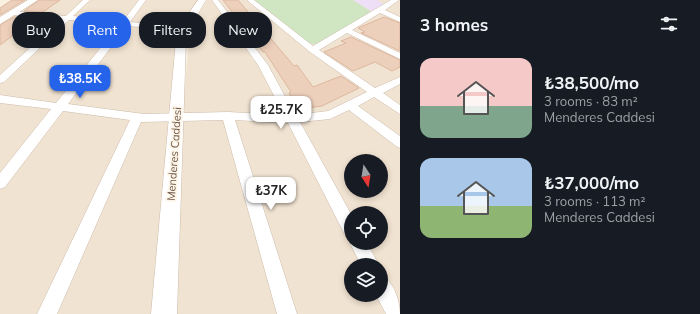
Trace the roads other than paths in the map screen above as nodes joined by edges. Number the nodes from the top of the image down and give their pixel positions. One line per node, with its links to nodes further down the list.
1 (34, 0): 9 (street)
2 (87, 0): 14 (street)
3 (143, 0): 12 (street)
4 (202, 0): 10 (street, Menderes Caddesi)
5 (215, 0): 33 (street)
6 (250, 0): 21 (street)
7 (396, 0): 8 (street)
8 (379, 10): 16 (street); 18 (street)
9 (14, 12)
10 (194, 12)
11 (12, 13): 17 (street)
12 (131, 15)
13 (65, 18): 14 (street)
14 (68, 18): 15 (street); 23 (street)
15 (73, 18)
16 (400, 20)
17 (0, 21)
18 (347, 30): 21 (street); 22 (street)
19 (106, 48): 28 (street)
20 (180, 48): 32 (street, Menderes Caddesi)
21 (313, 50): 25 (street)
22 (400, 56)
23 (0, 80)
24 (400, 80): 25 (street)
25 (374, 93): 27 (street); 29 (street)
26 (0, 99): 28 (street)
27 (351, 106): 33 (street); 34 (street)
28 (60, 107): 31 (street); 35 (street)
29 (400, 110)
30 (228, 116): 32 (street); 33 (street); 40 (street)
31 (137, 117): 32 (street); 38 (street)
32 (176, 118): 39 (street, Menderes Caddesi)
33 (292, 119): 36 (street)
34 (400, 142)
35 (0, 183)
36 (344, 217)
37 (388, 299): 41 (street)
38 (47, 314)
39 (164, 314)
40 (287, 314)
41 (396, 314)

